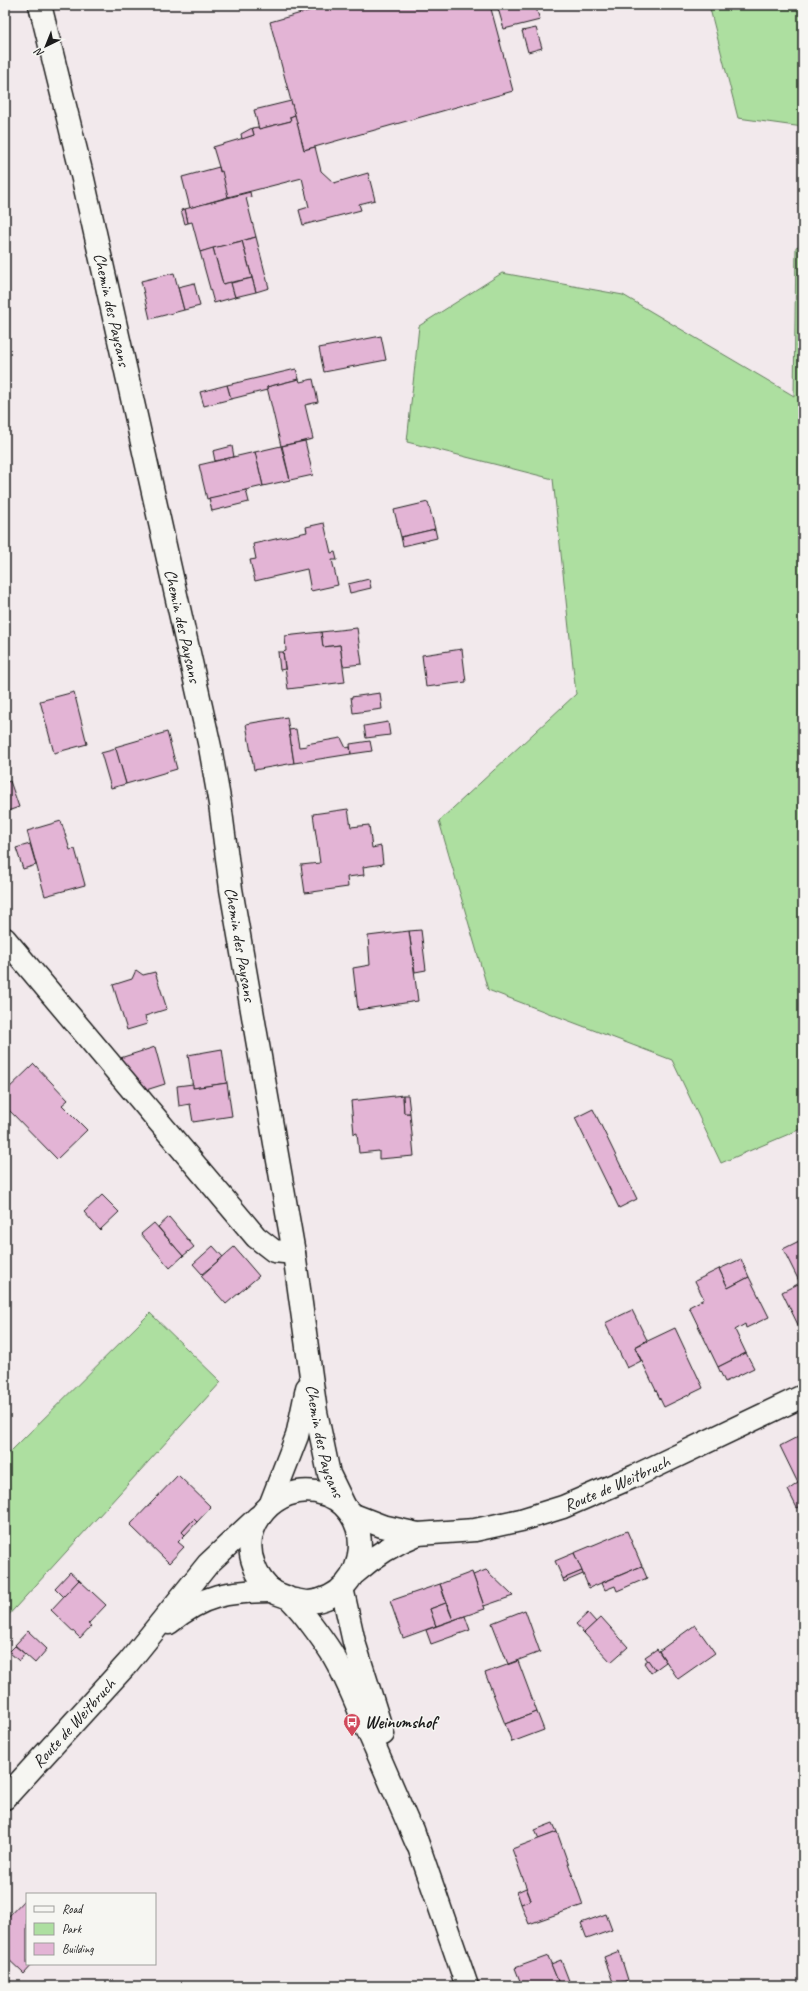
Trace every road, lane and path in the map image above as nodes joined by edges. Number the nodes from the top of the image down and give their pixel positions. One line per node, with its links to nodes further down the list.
1 (40, 5): 3 (street, Chemin des Paysans)
2 (5, 939): 3 (street)
3 (294, 1253): 4 (street, Chemin des Paysans)
4 (310, 1373): 6 (street, Chemin des Paysans); 7 (street, Chemin des Paysans)
5 (803, 1396): 8 (street, Route de Weitbruch)
6 (265, 1509): 7 (street, Route de Weitbruch); 10 (street); 11 (street, Route de Weitbruch)
7 (348, 1511): 8 (street, Route de Weitbruch); 9 (street)
8 (418, 1534): 9 (street, Route de Weitbruch)
9 (348, 1580): 10 (street, Route de Weitbruch); 13 (street)
10 (282, 1595): 11 (street, Route de Weitbruch); 13 (street)
11 (142, 1646): 12 (street, Route de Weitbruch)
12 (5, 1798)
13 (417, 1844): 14 (street)
14 (467, 1986)

